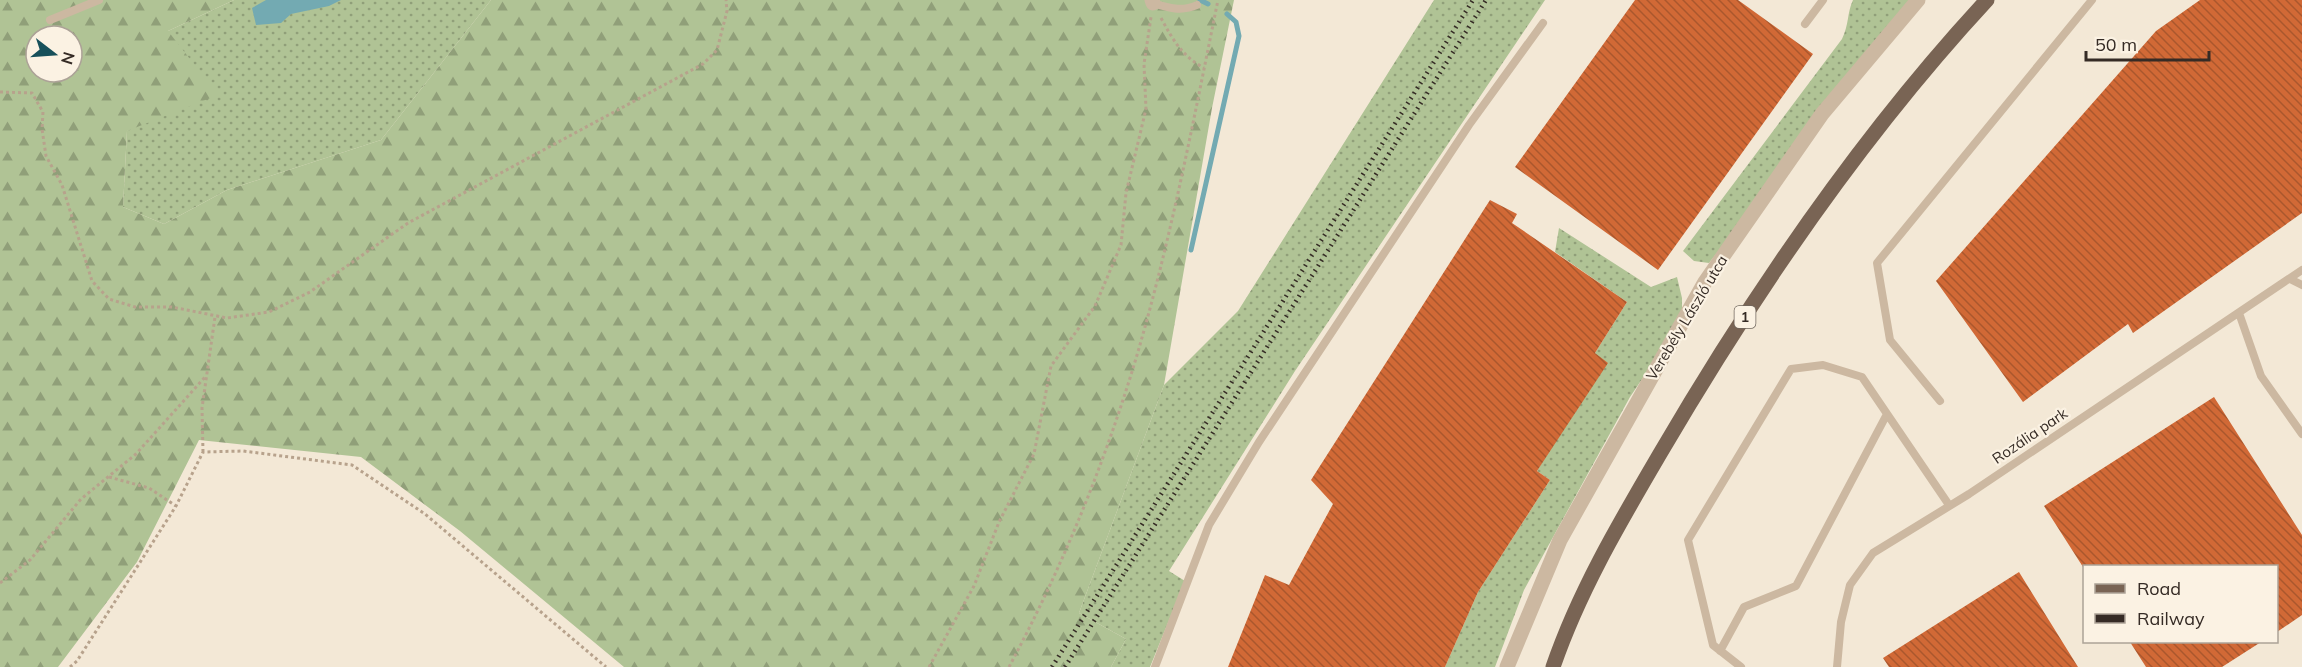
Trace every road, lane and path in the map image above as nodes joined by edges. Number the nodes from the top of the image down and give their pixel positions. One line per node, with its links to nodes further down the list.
1 (99, 0): 10 (lane)
2 (726, 0): 19 (path)
3 (1218, 0): 13 (path)
4 (1823, 0): 12 (lane)
5 (1918, 0): 35 (street, Verebély László utca)
6 (1987, 0): 36 (main road, 1)
7 (2092, 0): 21 (lane)
8 (1153, 2): 9 (lane); 13 (path); 32 (path)
9 (1197, 5)
10 (50, 20)
11 (1543, 22): 34 (lane)
12 (1806, 24)
13 (1204, 68): 33 (path)
14 (0, 92): 19 (path)
15 (2302, 270): 16 (lane, Rozália park)
16 (2290, 279): 17 (lane); 18 (lane, Rozália park)
17 (2302, 285)
18 (2239, 313): 23 (lane); 27 (lane, Rozália park)
19 (215, 317): 20 (path)
20 (206, 376): 24 (path); 25 (path)
21 (1940, 401)
22 (1887, 414): 27 (lane); 29 (lane); 29 (lane)
23 (2302, 434)
24 (203, 452): 26 (path); 31 (path)
25 (108, 477): 26 (path); 28 (path)
26 (176, 506): 30 (path)
27 (1949, 506): 38 (lane, Rozália park)
28 (0, 583)
29 (1720, 651): 37 (lane)
30 (70, 667)
31 (606, 667)
32 (929, 667)
33 (1009, 667)
34 (1155, 667)
35 (1507, 667)
36 (1553, 667)
37 (1741, 667)
38 (1837, 667)

